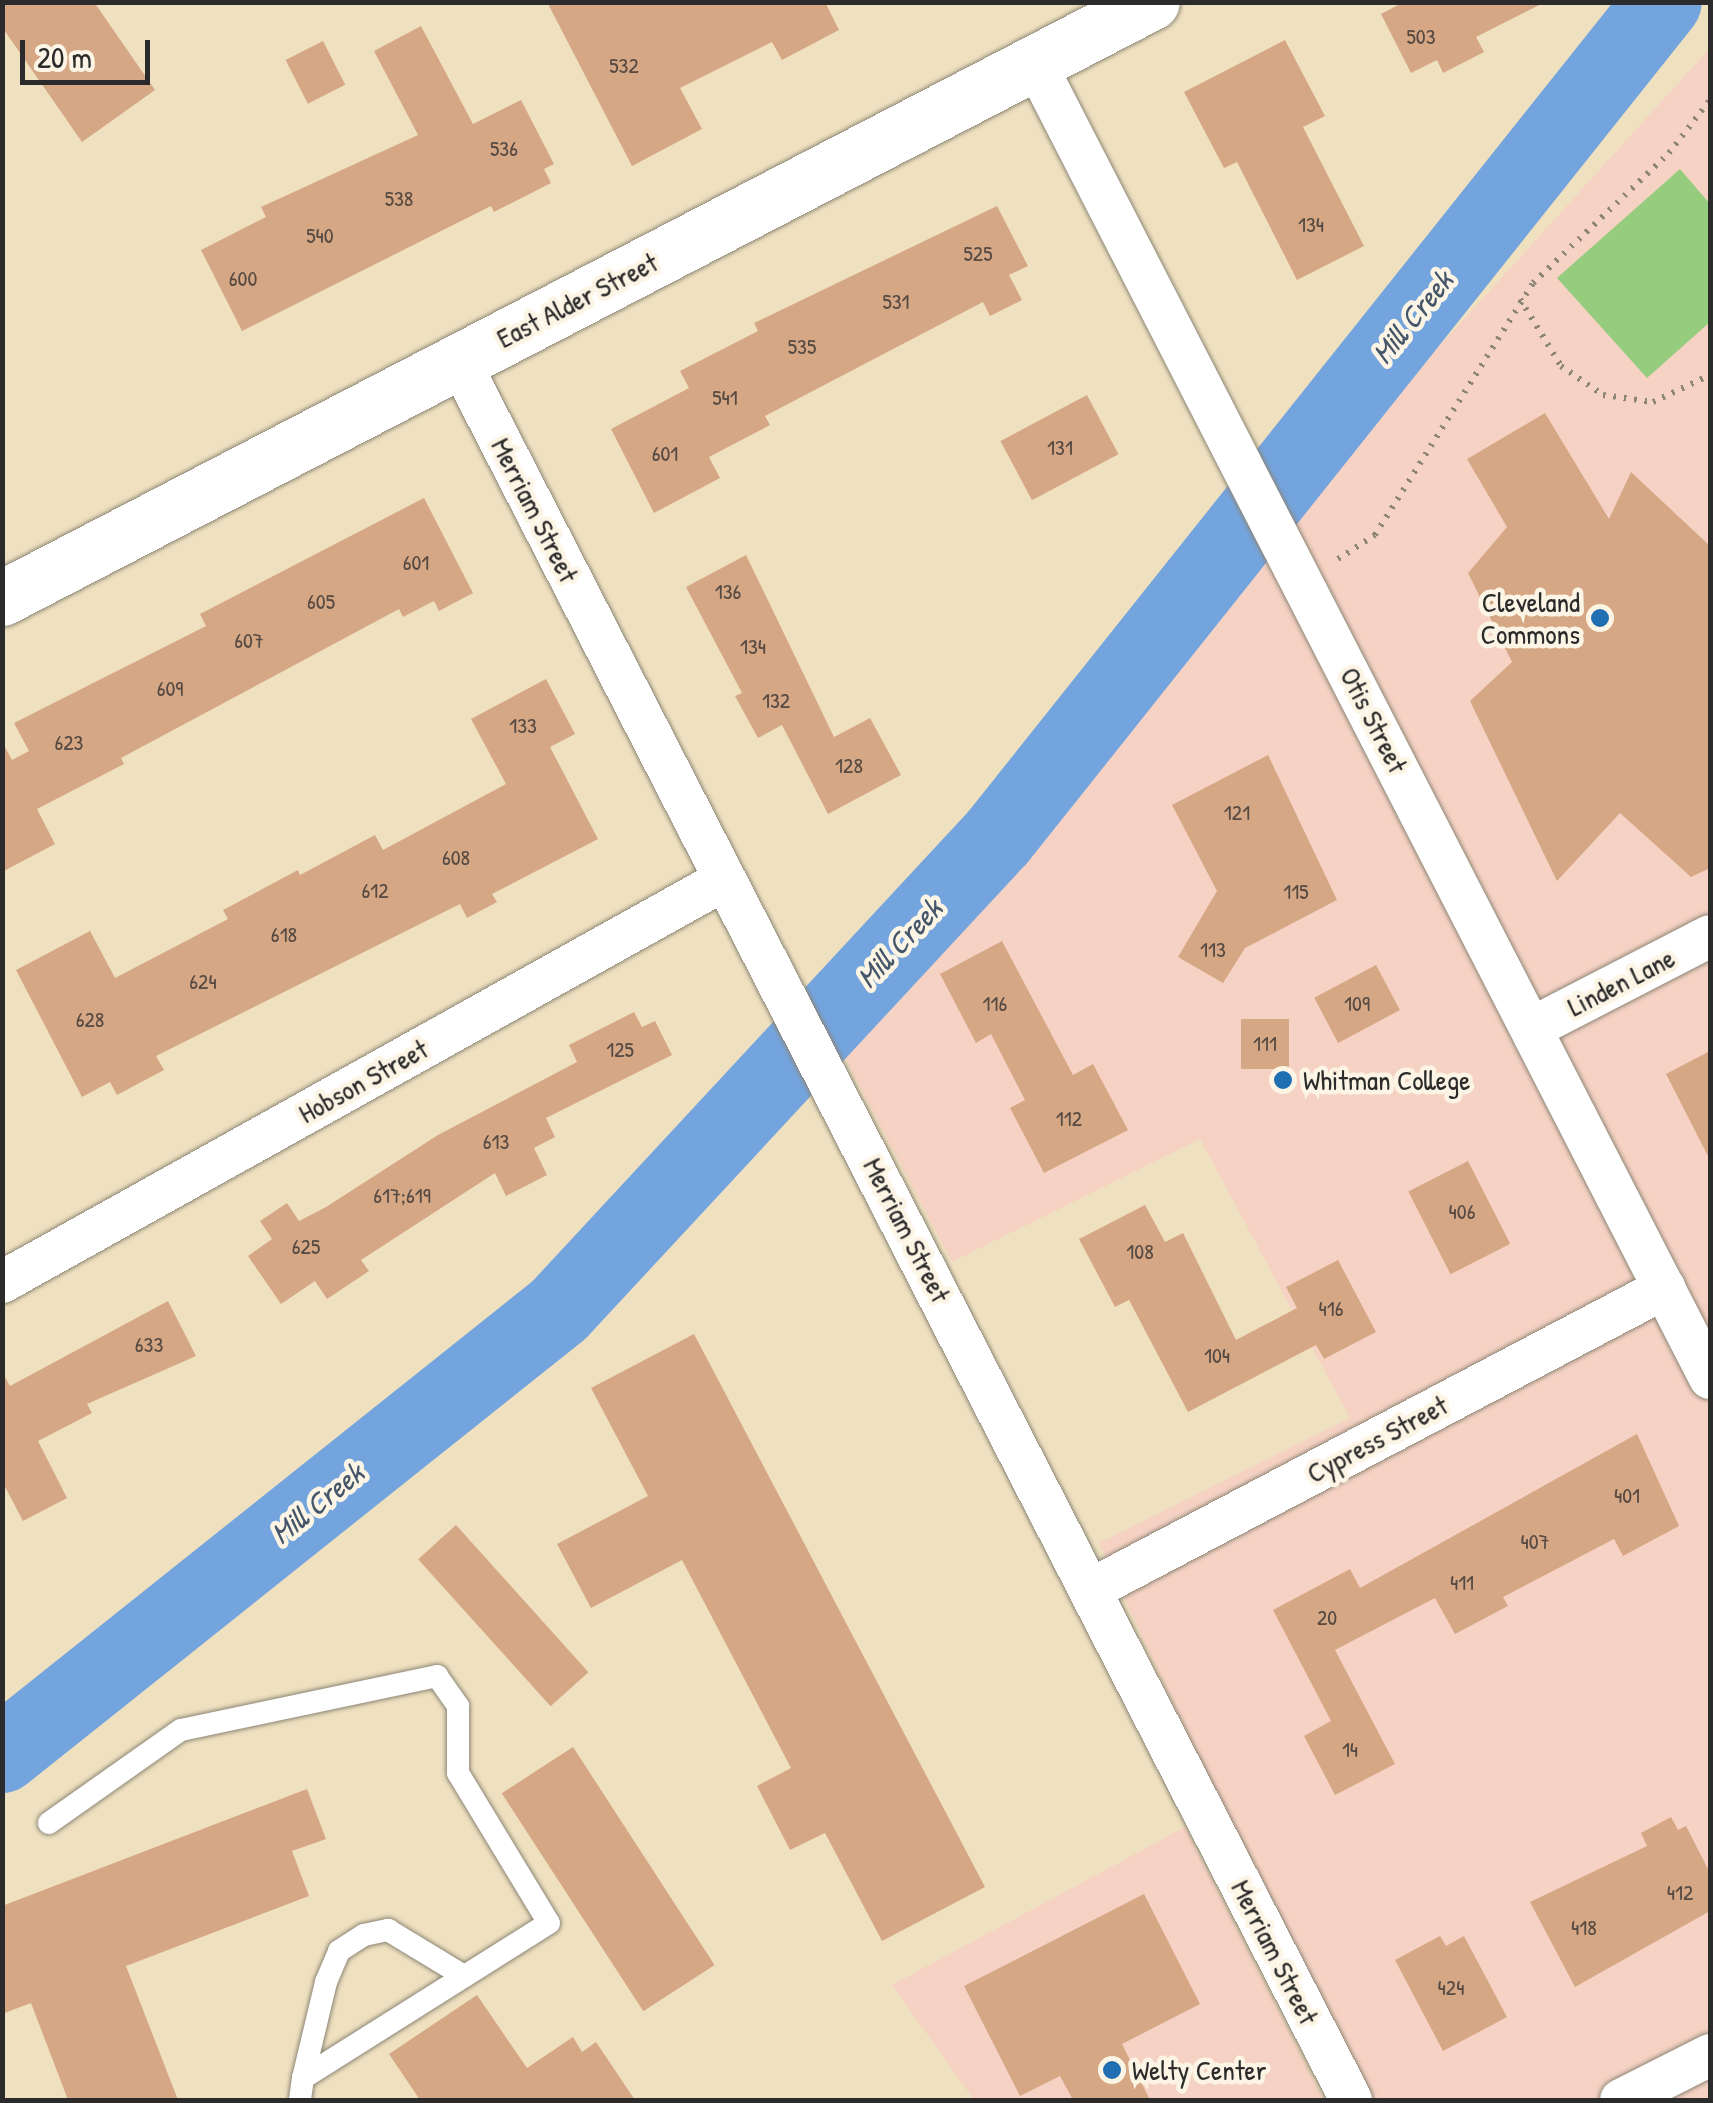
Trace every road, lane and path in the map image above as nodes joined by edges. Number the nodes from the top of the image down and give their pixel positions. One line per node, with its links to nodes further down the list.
1 (1152, 2): 2 (main road, East Alder Street)
2 (1035, 63): 5 (main road, East Alder Street); 7 (street, Otis Street)
3 (1710, 100): 4 (path)
4 (1520, 299): 6 (path); 7 (path)
5 (459, 361): 8 (main road, East Alder Street); 9 (street, Merriam Street)
6 (1710, 375)
7 (1295, 566): 11 (street, Otis Street)
8 (2, 598)
9 (724, 880): 12 (street, Hobson Street); 15 (street, Merriam Street)
10 (1710, 936): 11 (street, Linden Lane)
11 (1532, 1028): 13 (street, Otis Street)
12 (2, 1282)
13 (1664, 1288): 14 (street, Otis Street); 15 (street, Cypress Street)
14 (1710, 1378)
15 (1090, 1590): 20 (street, Merriam Street)
16 (49, 1823): 17 (lane)
17 (464, 1976): 19 (lane); 19 (lane)
18 (1710, 2055): 21 (street)
19 (302, 2090)
20 (1351, 2100)
21 (1621, 2100)

